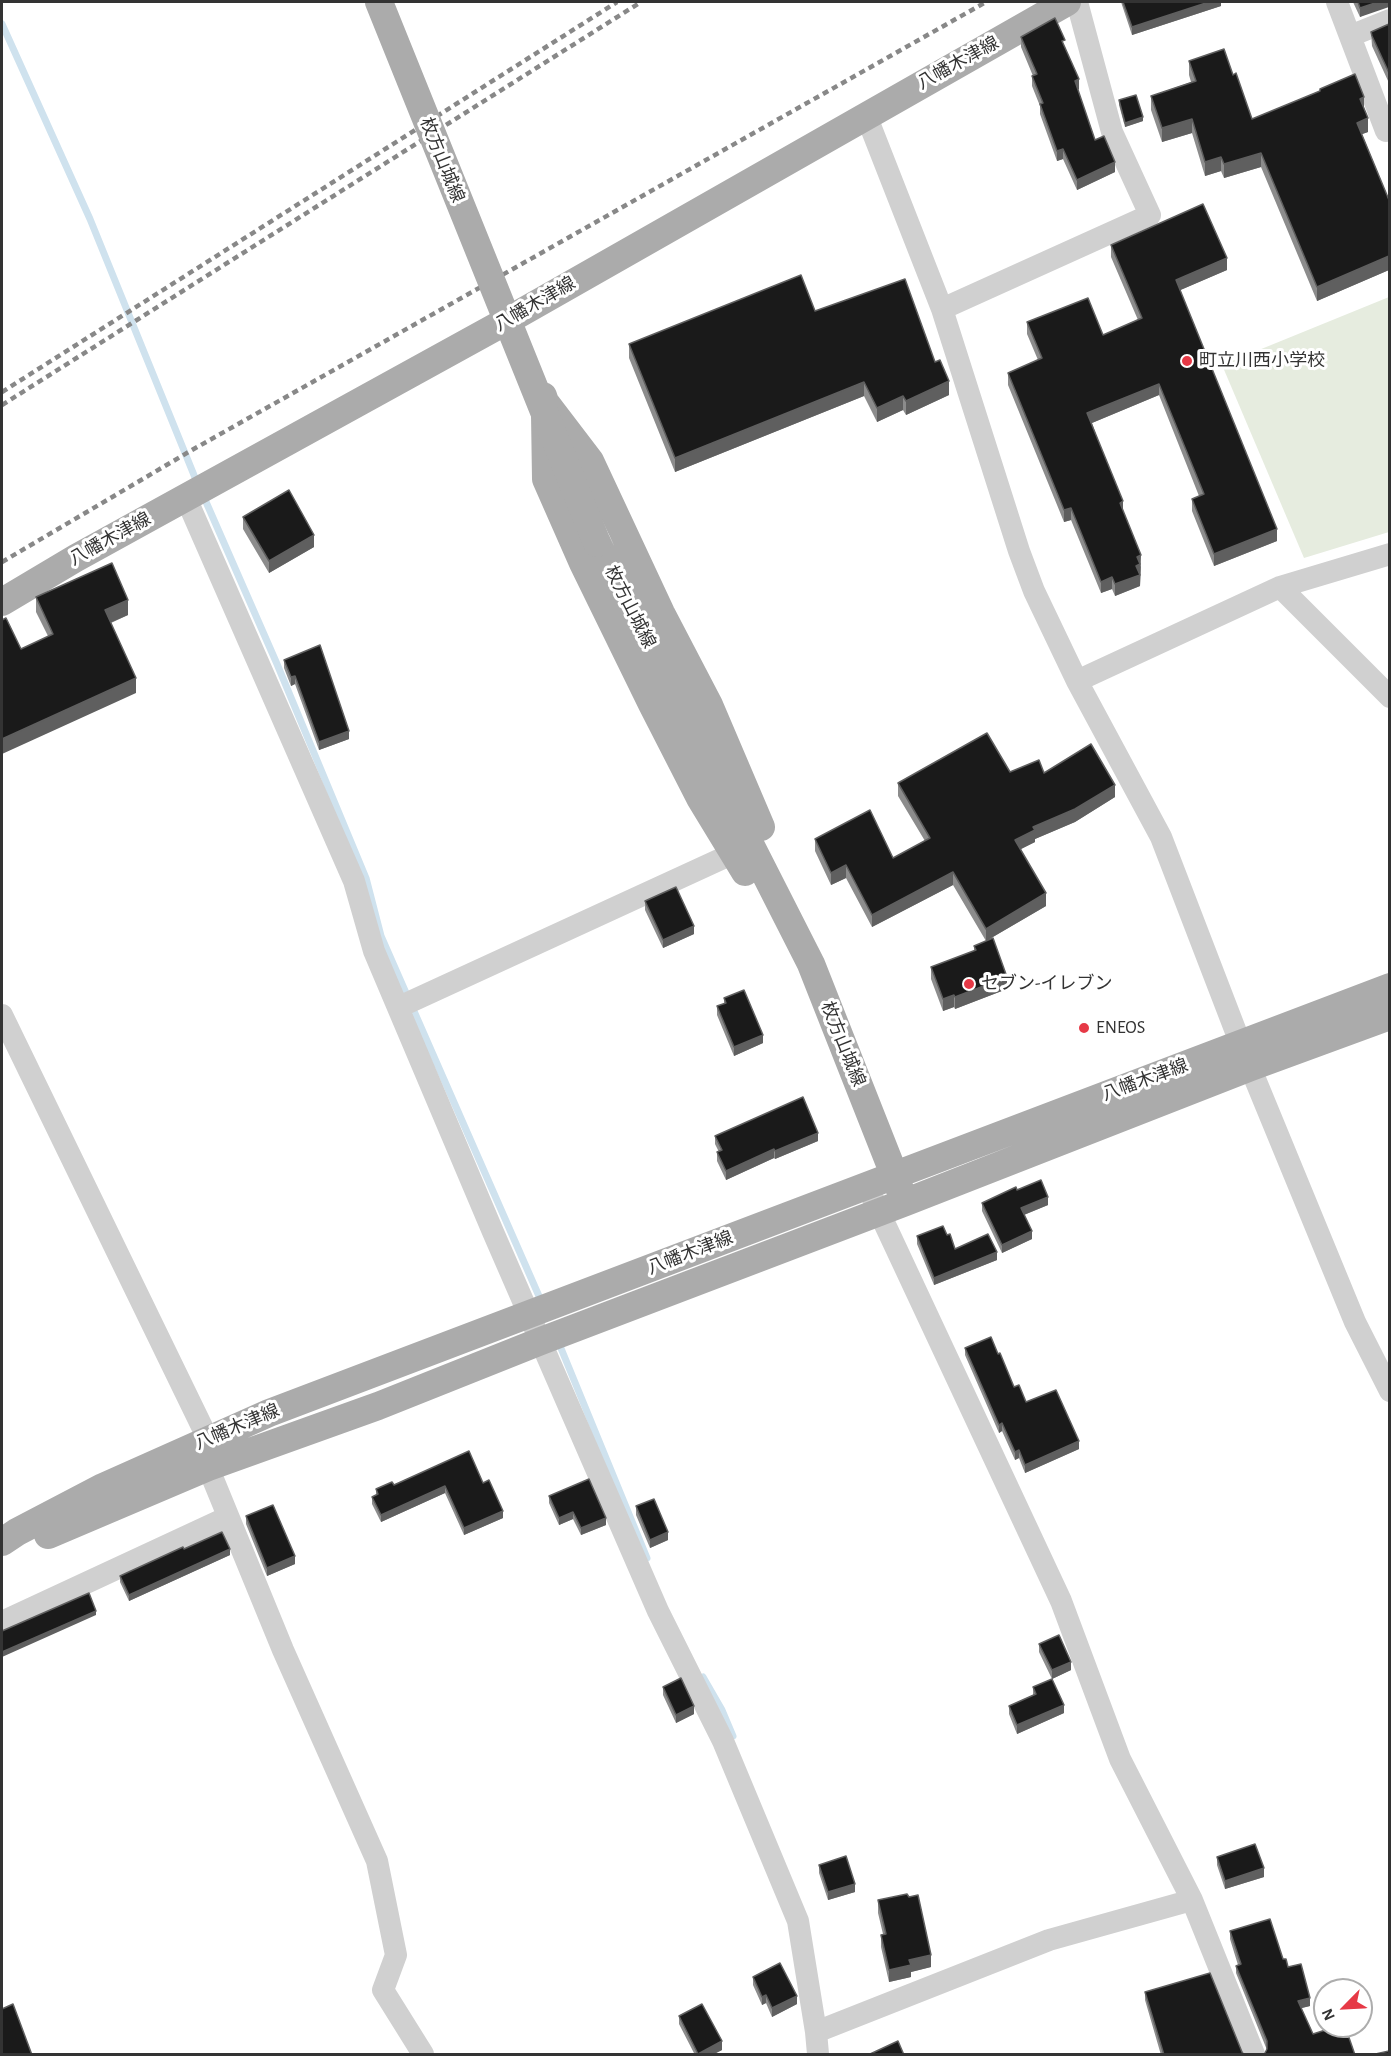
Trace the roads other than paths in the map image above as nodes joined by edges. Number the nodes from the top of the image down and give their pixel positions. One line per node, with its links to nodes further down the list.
1 (379, 2): 19 (main road, 枚方山城線, bridge)
2 (1067, 2): 7 (main road, 八幡木津線)
3 (1077, 2): 9 (street)
4 (1336, 2): 6 (street)
5 (1389, 20): 6 (street)
6 (1350, 36): 8 (street)
7 (866, 115): 9 (street); 10 (main road, 八幡木津線)
8 (1386, 130)
9 (942, 309): 16 (street)
10 (510, 319): 11 (main road); 12 (main road, 八幡木津線)
11 (545, 402): 18 (main road); 19 (main road)
12 (186, 498): 15 (main road, 八幡木津線); 21 (street)
13 (1389, 554): 14 (street)
14 (1280, 587): 16 (street); 17 (street)
15 (2, 602)
16 (1077, 681): 24 (street)
17 (1389, 697)
18 (734, 853): 19 (main road); 21 (street)
19 (811, 964): 25 (main road, 枚方山城線)
20 (1389, 987): 24 (main road, 八幡木津線)
21 (399, 1007): 29 (street)
22 (2, 1015): 32 (street)
23 (1389, 1016): 24 (main road, 八幡木津線)
24 (1246, 1056): 25 (main road, 八幡木津線); 27 (main road, 八幡木津線); 31 (street)
25 (894, 1175): 26 (main road, 八幡木津線); 27 (main road, 枚方山城線)
26 (867, 1185): 28 (street); 29 (main road, 八幡木津線)
27 (906, 1202): 28 (main road, 八幡木津線)
28 (879, 1212): 30 (main road, 八幡木津線); 38 (street)
29 (529, 1315): 30 (street); 32 (main road, 八幡木津線)
30 (541, 1341): 33 (main road, 八幡木津線); 39 (street)
31 (1389, 1391)
32 (208, 1439): 35 (main road, 八幡木津線)
33 (208, 1467): 34 (street); 36 (main road, 八幡木津線)
34 (228, 1517): 37 (street); 40 (street)
35 (2, 1542)
36 (2, 1560)
37 (2, 1622)
38 (1192, 1900): 39 (street); 42 (street)
39 (816, 2032): 41 (street)
40 (423, 2055)
41 (818, 2055)
42 (1254, 2055)

